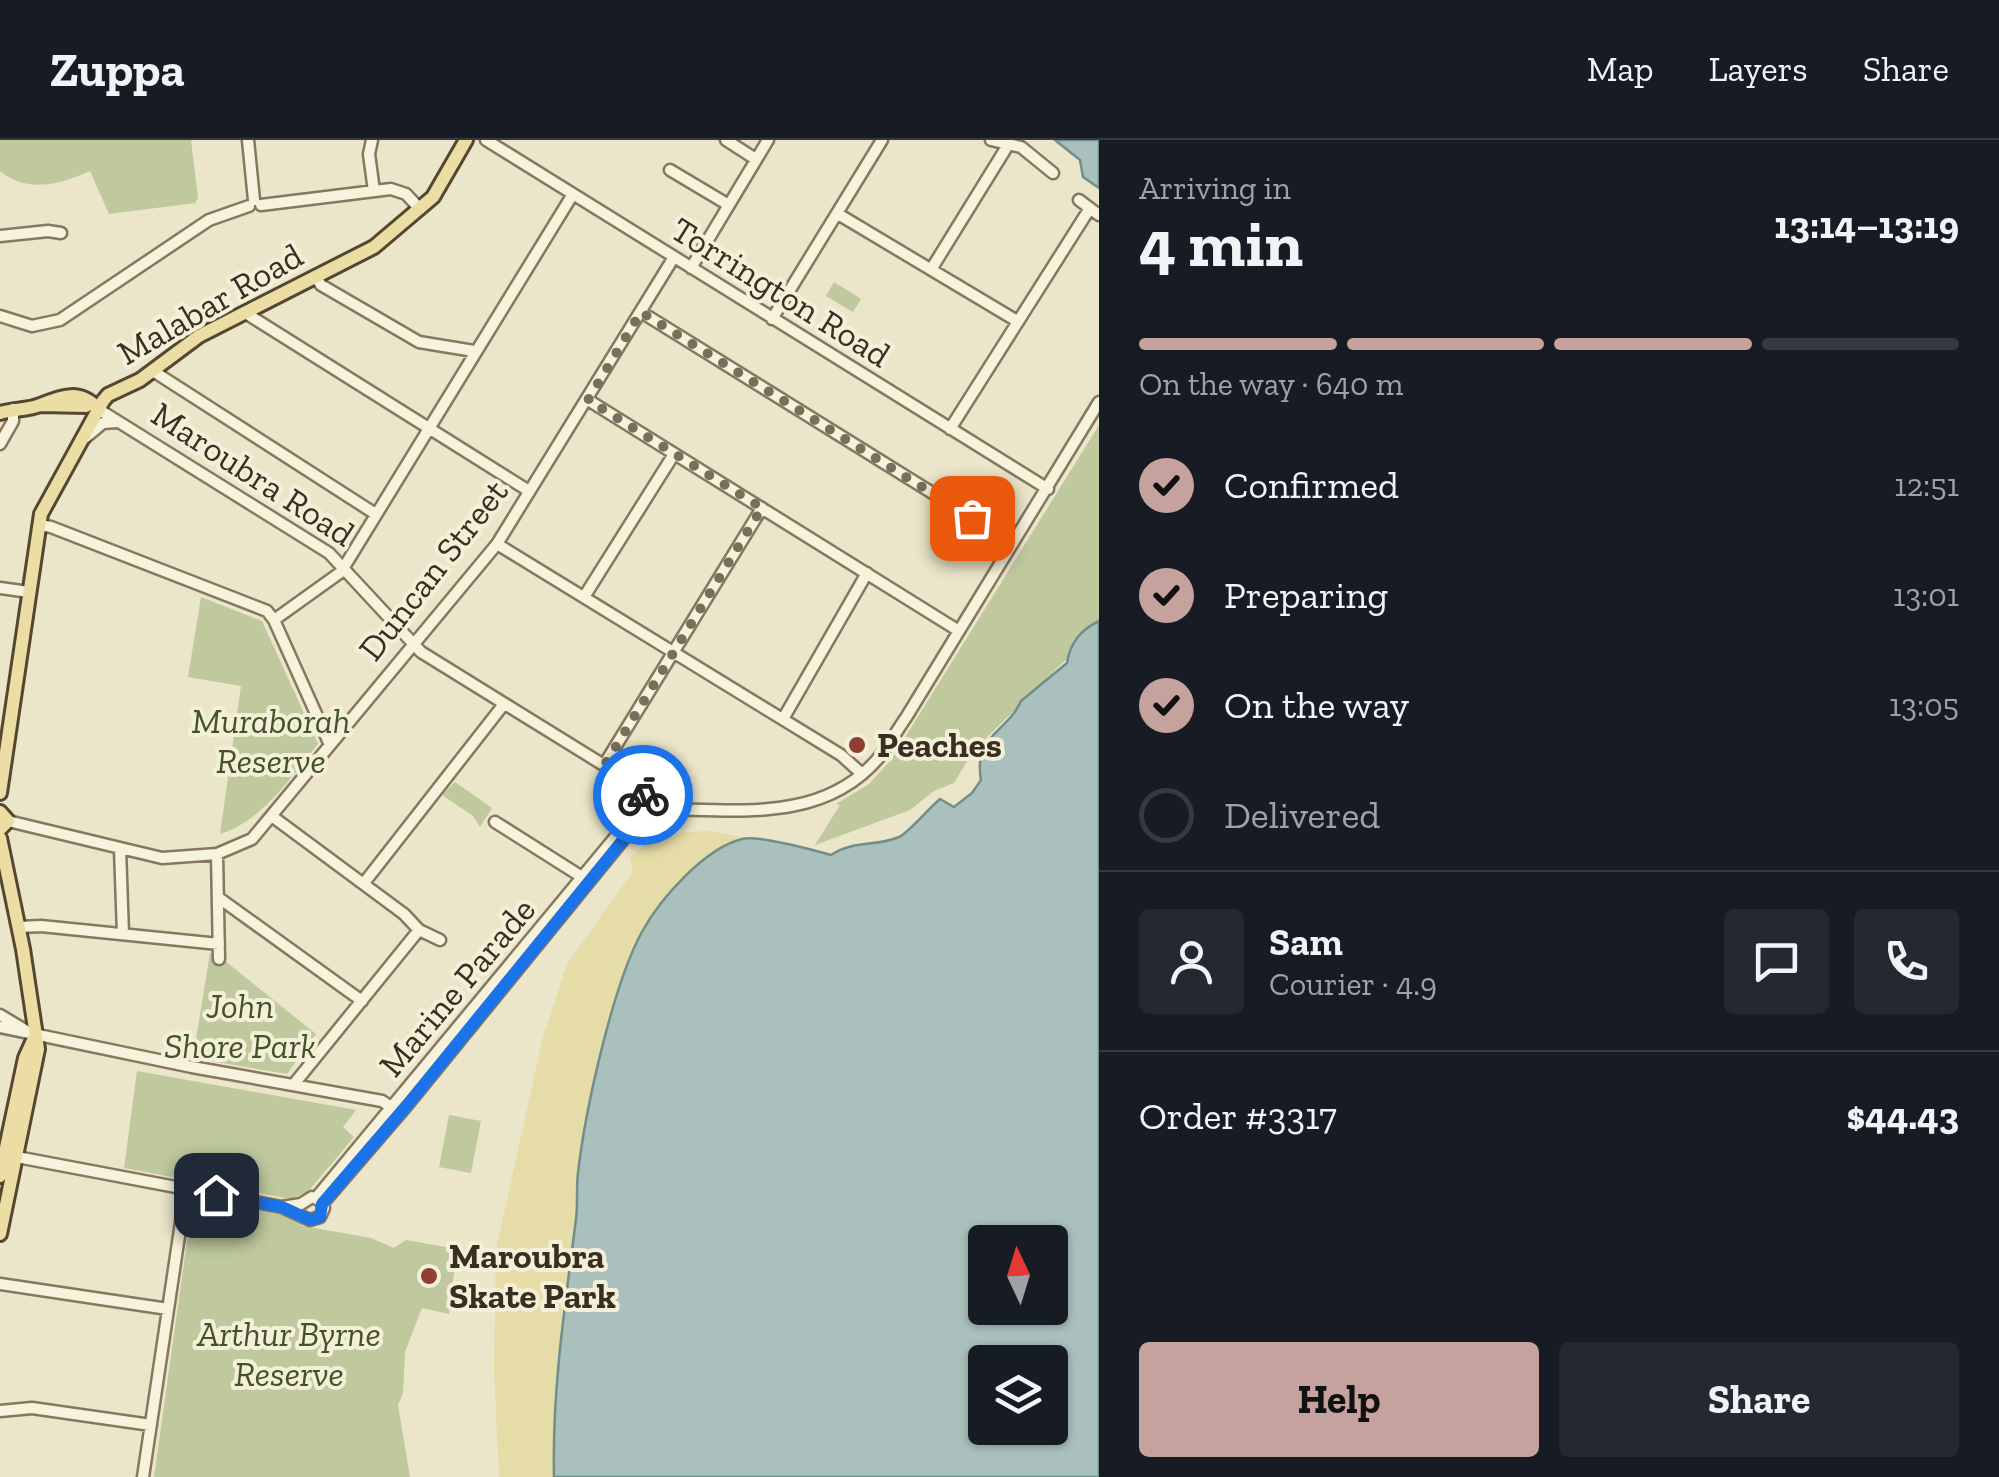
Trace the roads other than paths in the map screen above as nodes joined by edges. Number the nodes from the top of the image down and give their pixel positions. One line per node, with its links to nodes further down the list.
1 (248, 140): 16 (street)
2 (372, 140): 13 (street)
3 (466, 140): 18 (main road, Malabar Road)
4 (486, 140): 14 (street, Torrington Road)
5 (726, 140): 10 (street)
6 (768, 140): 10 (street)
7 (882, 140): 20 (street)
8 (992, 140): 9 (street)
9 (1008, 145): 12 (street); 25 (street)
10 (754, 158): 17 (street)
11 (670, 170): 17 (street)
12 (1053, 173)
13 (374, 192): 16 (street); 18 (street)
14 (574, 194): 23 (street, Torrington Road); 32 (street)
15 (1079, 200): 19 (street)
16 (255, 204): 29 (street)
17 (728, 204): 24 (street)
18 (420, 209): 26 (main road, Malabar Road)
19 (1094, 211): 31 (street)
20 (838, 214): 25 (street); 30 (street)
21 (60, 233): 22 (street)
22 (0, 236)
23 (674, 256): 24 (street, Torrington Road); 28 (street, Duncan Street)
24 (691, 268): 30 (street, Torrington Road)
25 (932, 268): 31 (street)
26 (316, 276): 27 (main road, Malabar Road); 32 (street)
27 (244, 312): 33 (main road, Malabar Road); 43 (street)
28 (641, 312): 36 (street, Duncan Street); 52 (street)
29 (0, 316)
30 (772, 318): 42 (street, Torrington Road)
31 (1017, 321): 42 (street)
32 (474, 351): 43 (street)
33 (152, 372): 34 (main road, Malabar Road); 50 (street)
34 (125, 389): 35 (main road); 39 (main road, Malabar Road)
35 (68, 394): 38 (main road); 39 (main road, Maroubra Road)
36 (588, 400): 46 (street); 48 (street, Duncan Street)
37 (1099, 402): 47 (street)
38 (41, 404): 39 (main road); 40 (main road)
39 (98, 409): 41 (street, Maroubra Road); 44 (main road, Malabar Road)
40 (6, 411): 45 (street)
41 (118, 422): 44 (street); 54 (street, Maroubra Road)
42 (950, 429): 47 (street, Torrington Road)
43 (428, 430): 48 (street); 50 (street)
44 (79, 443): 51 (main road, Malabar Road)
45 (0, 444)
46 (674, 454): 49 (street); 58 (street)
47 (1048, 488): 52 (street)
48 (529, 491): 53 (street, Duncan Street)
49 (762, 508): 55 (street); 62 (street)
50 (374, 513): 54 (street)
51 (38, 525): 57 (main road, Malabar Road); 59 (street)
52 (1013, 542): 60 (street)
53 (497, 544): 58 (street); 61 (street, Duncan Street)
54 (344, 566): 59 (street); 61 (street, Maroubra Road)
55 (867, 574): 60 (street); 64 (street)
56 (0, 588): 57 (street)
57 (29, 592): 68 (main road, Malabar Road)
58 (584, 597): 62 (street)
59 (274, 620): 65 (street)
60 (959, 631): 67 (street)
61 (412, 644): 63 (street, Maroubra Road); 65 (street, Duncan Street)
62 (675, 653): 64 (street); 66 (street)
63 (504, 704): 66 (street, Maroubra Road); 78 (street)
64 (782, 718): 67 (street)
65 (330, 745): 71 (street, Duncan Street)
66 (604, 766): 70 (street, Maroubra Road)
67 (862, 774): 69 (street)
68 (0, 793)
69 (662, 809): 70 (street); 70 (street, Maroubra Road)
70 (645, 810): 77 (street, Marine Parade); 91 (street, Marine Parade)
71 (273, 817): 76 (street, Duncan Street); 78 (street)
72 (2, 821): 75 (street, Duncan Street)
73 (495, 822): 77 (street)
74 (0, 838): 80 (main road)
75 (120, 850): 76 (street, Duncan Street); 82 (street)
76 (217, 854): 79 (street)
77 (582, 876): 91 (street, Marine Parade)
78 (364, 883): 81 (street)
79 (219, 898): 84 (street); 86 (street)
80 (19, 927): 82 (street); 89 (main road)
81 (419, 930): 83 (street); 86 (street)
82 (123, 934): 84 (street)
83 (440, 940)
84 (219, 944): 85 (street)
85 (220, 960)
86 (362, 1001): 90 (street)
87 (0, 1015): 89 (street)
88 (0, 1026): 89 (street)
89 (34, 1036): 90 (street); 92 (main road)
90 (294, 1084): 91 (street)
91 (396, 1111): 95 (street, Marine Parade)
92 (7, 1156): 93 (main road); 94 (street); 97 (main road)
93 (0, 1176)
94 (186, 1189): 96 (street); 99 (street)
95 (319, 1201): 96 (street); 96 (street)
96 (301, 1209)
97 (0, 1234)
98 (0, 1284): 99 (street)
99 (168, 1309): 101 (street)
100 (0, 1411): 101 (street)
101 (151, 1424): 102 (street)
102 (143, 1477)

